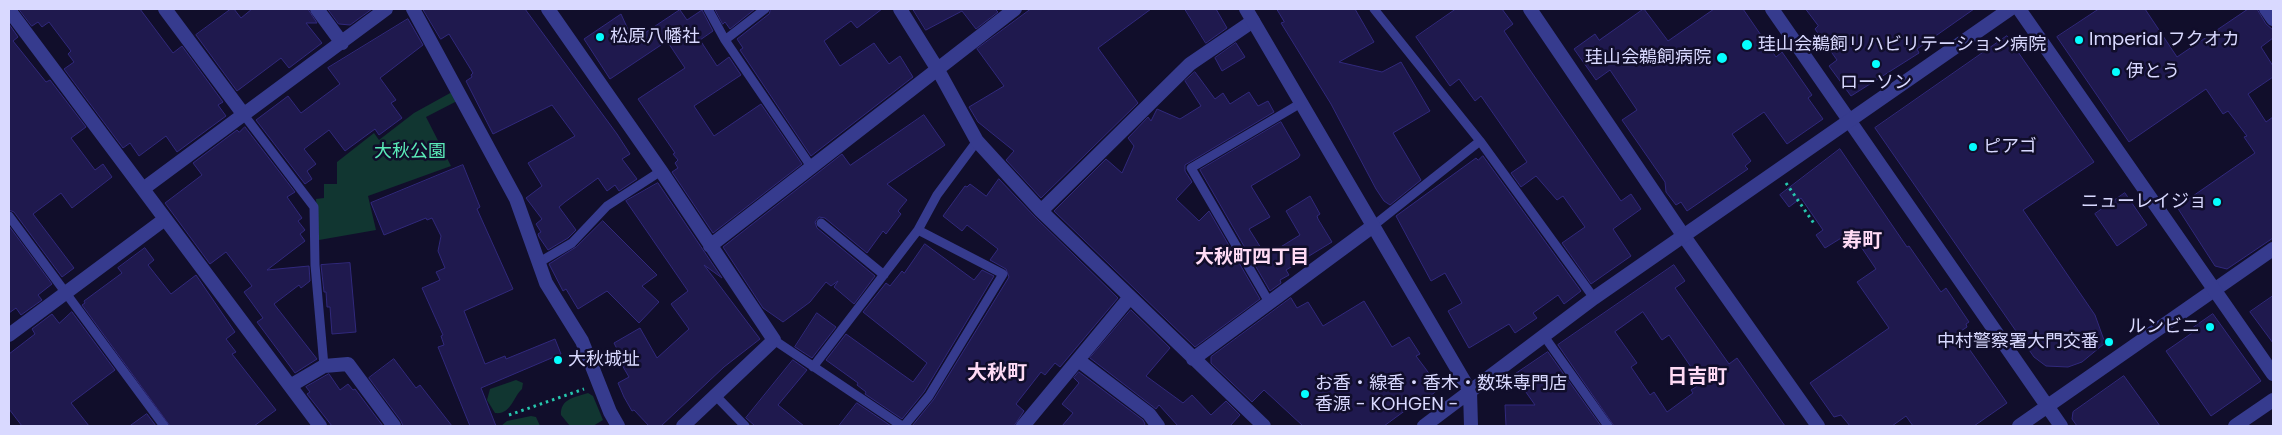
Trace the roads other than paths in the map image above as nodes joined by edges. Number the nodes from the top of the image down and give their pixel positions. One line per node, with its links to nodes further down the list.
1 (165, 9): 23 (street)
2 (316, 9): 20 (street)
3 (386, 9): 20 (street)
4 (413, 9): 39 (street)
5 (548, 9): 28 (street)
6 (708, 9): 19 (lane)
7 (765, 9): 19 (lane)
8 (900, 9): 21 (street)
9 (1015, 9): 21 (street)
10 (1374, 9): 25 (lane)
11 (1530, 9): 36 (street)
12 (1772, 9): 24 (street)
13 (2010, 9): 24 (street)
14 (2019, 9): 41 (street)
15 (2266, 9): 18 (street)
16 (9, 10): 29 (street)
17 (1249, 15): 22 (street); 30 (street)
18 (2273, 19)
19 (725, 40): 27 (lane)
20 (342, 43): 23 (street)
21 (938, 70): 26 (street); 27 (street)
22 (1301, 103): 34 (street); 45 (lane)
23 (244, 115): 29 (street); 51 (lane)
24 (1849, 120): 36 (street); 58 (street)
25 (1480, 141): 34 (lane); 44 (lane)
26 (977, 142): 30 (street); 35 (lane)
27 (812, 168): 37 (street)
28 (661, 171): 37 (street); 39 (lane)
29 (143, 190): 32 (street)
30 (1041, 211): 43 (street)
31 (9, 216): 42 (lane)
32 (165, 219): 42 (street); 54 (street)
33 (821, 223): 40 (lane)
34 (1373, 226): 45 (street); 55 (street)
35 (918, 230): 40 (lane); 65 (lane)
36 (1683, 236): 44 (street); 72 (street)
37 (710, 246): 48 (street)
38 (2273, 249): 41 (street)
39 (538, 263): 62 (street)
40 (884, 275): 52 (lane)
41 (2215, 290): 53 (street); 58 (street)
42 (66, 293): 46 (street); 59 (lane)
43 (1130, 297): 49 (street); 50 (street)
44 (1594, 298): 47 (street)
45 (1269, 302): 49 (street)
46 (9, 335)
47 (1544, 336): 55 (street); 71 (lane)
48 (774, 340): 52 (lane); 56 (street)
49 (1193, 359): 68 (street)
50 (1078, 360): 66 (street); 67 (street)
51 (324, 366): 54 (street); 61 (street)
52 (813, 367): 65 (lane)
53 (2273, 374)
54 (290, 386): 60 (street)
55 (1470, 391): 69 (street); 70 (street)
56 (714, 394): 63 (street); 64 (lane)
57 (2273, 400): 75 (street)
58 (2047, 407): 73 (street); 74 (street)
59 (164, 426)
60 (320, 426)
61 (394, 426)
62 (618, 426)
63 (683, 426)
64 (744, 426)
65 (903, 426)
66 (1023, 426)
67 (1158, 426)
68 (1264, 426)
69 (1424, 426)
70 (1471, 426)
71 (1608, 426)
72 (1818, 426)
73 (2019, 426)
74 (2061, 426)
75 (2235, 426)

